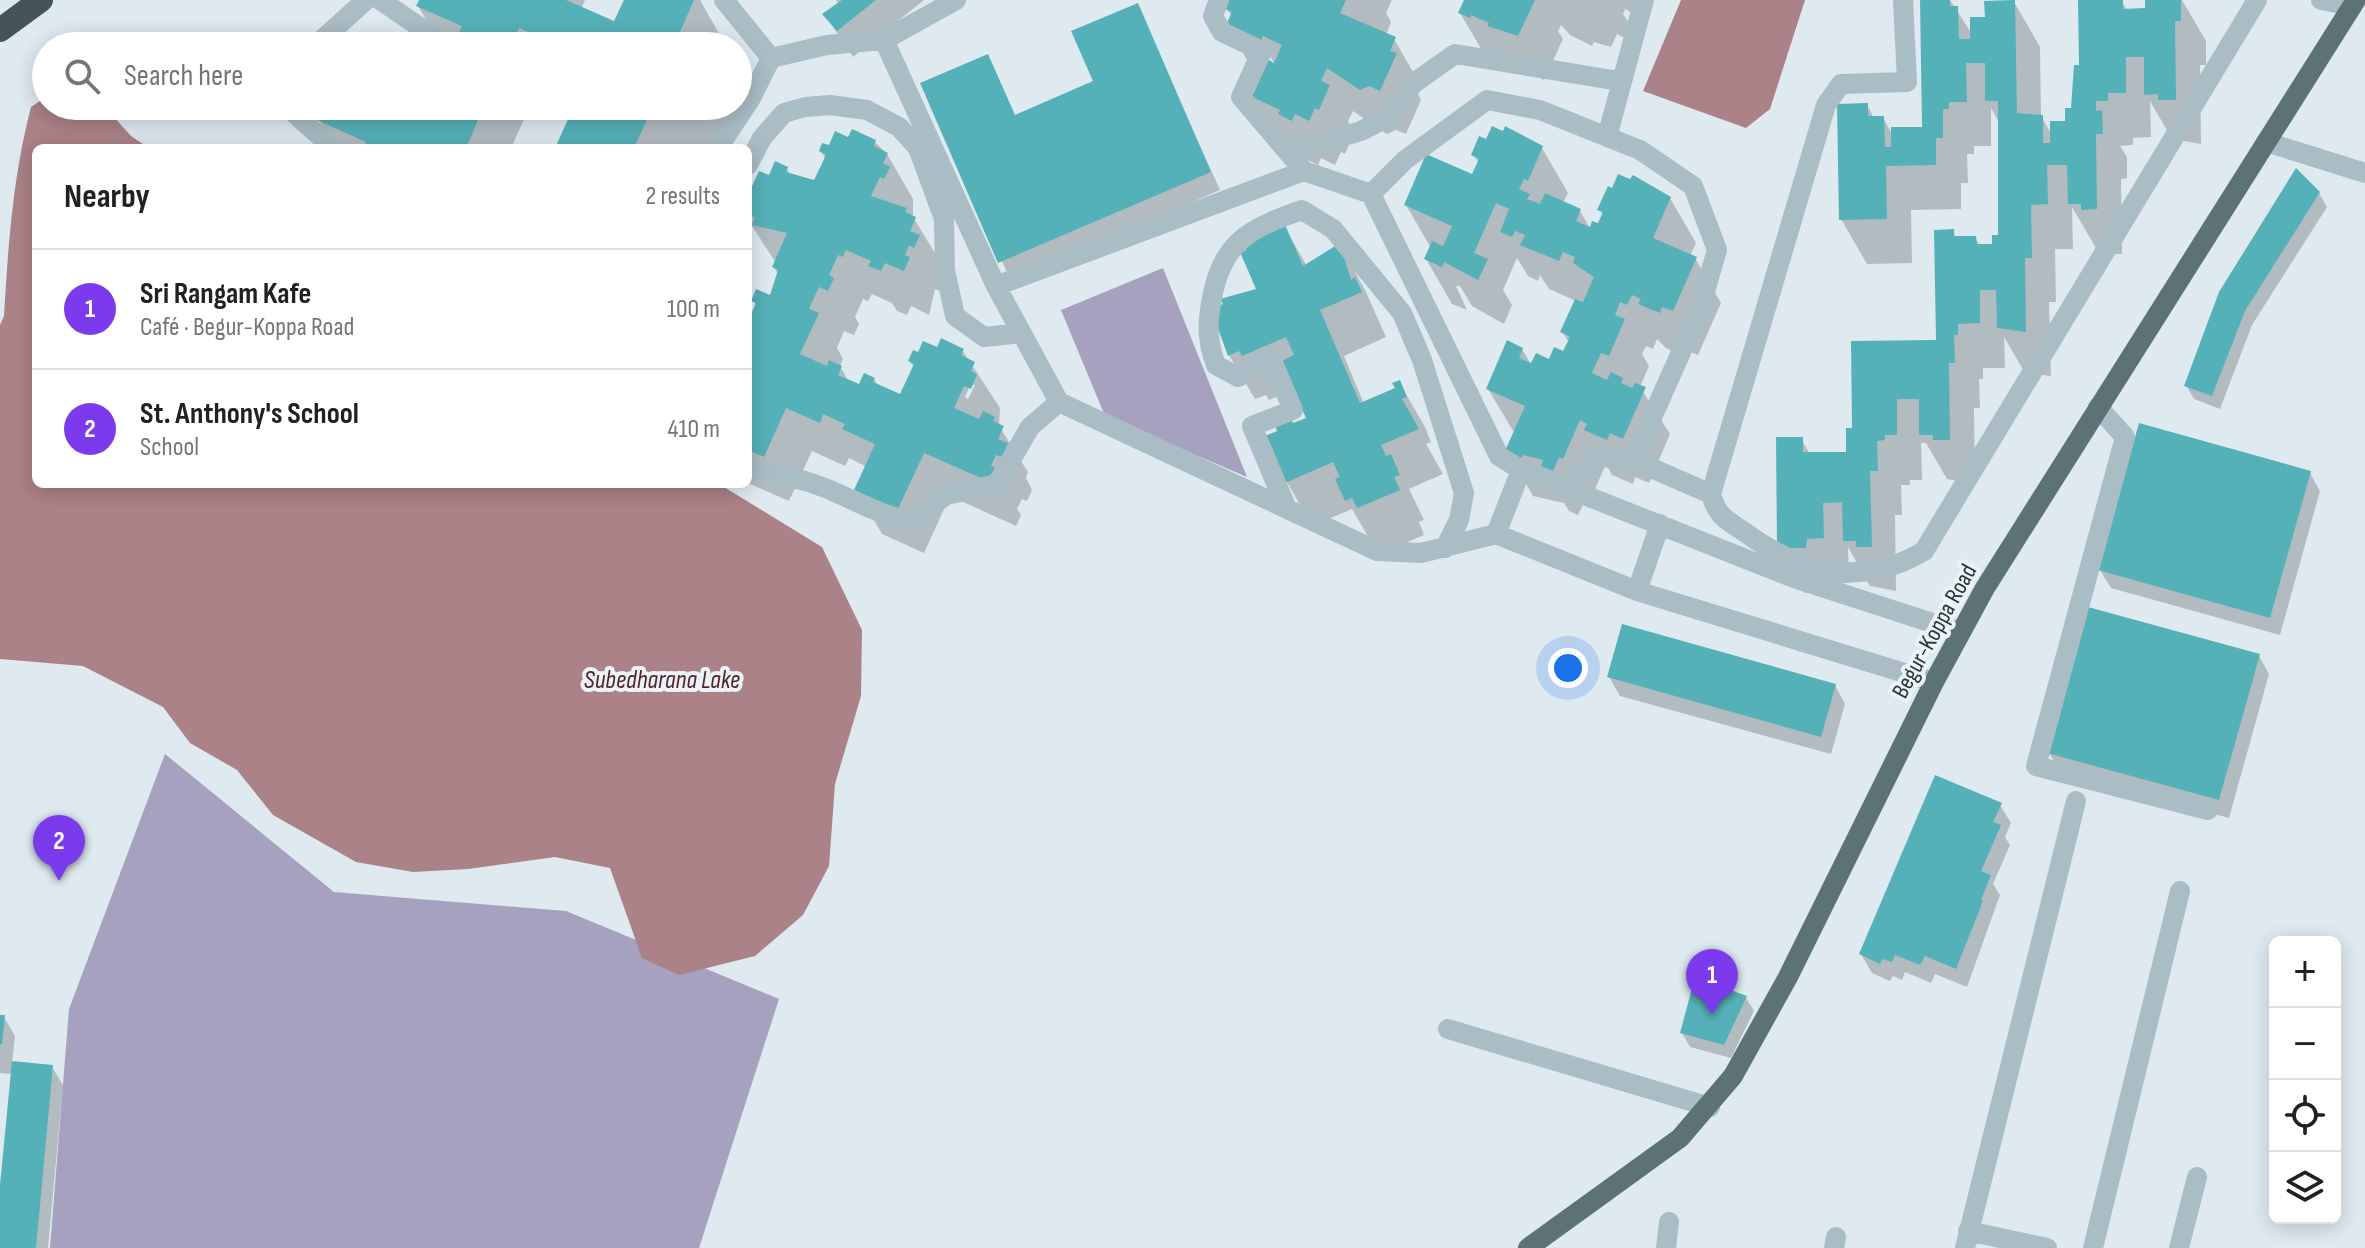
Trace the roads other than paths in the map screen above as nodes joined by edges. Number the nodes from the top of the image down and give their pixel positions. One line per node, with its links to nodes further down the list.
1 (41, 0): 12 (highway)
2 (366, 0): 13 (street)
3 (380, 0): 14 (street)
4 (724, 0): 15 (street)
5 (956, 0): 17 (street)
6 (1219, 0): 25 (street)
7 (1644, 0): 19 (street)
8 (1903, 0): 40 (street)
9 (2257, 0): 40 (street)
10 (2321, 0): 11 (street)
11 (2354, 3): 24 (main road, Begur-Koppa Road)
12 (0, 30)
13 (331, 32)
14 (427, 32)
15 (750, 32)
16 (752, 35): 18 (street)
17 (884, 40): 18 (street); 32 (street)
18 (771, 58): 20 (street)
19 (1619, 81): 23 (street); 25 (street)
20 (752, 96)
21 (302, 120): 26 (street)
22 (736, 120): 27 (street)
23 (1607, 137): 31 (street); 36 (street)
24 (2266, 142): 30 (street); 35 (main road, Begur-Koppa Road)
25 (1281, 143): 29 (street)
26 (329, 144)
27 (721, 144)
28 (752, 157): 33 (street)
29 (1304, 171): 31 (street); 32 (street)
30 (2365, 173)
31 (1371, 194): 38 (street)
32 (996, 286): 33 (street)
33 (1022, 333): 34 (street)
34 (1059, 402): 37 (street); 41 (street)
35 (2098, 407): 46 (main road, Begur-Koppa Road); 49 (street)
36 (1633, 460): 39 (street); 40 (street)
37 (752, 468)
38 (1521, 470): 39 (street); 43 (street)
39 (1565, 487): 42 (street)
40 (1711, 494)
41 (1287, 509): 44 (street); 44 (street)
42 (1660, 524): 45 (street); 46 (street)
43 (1496, 534): 44 (street); 45 (street)
44 (1445, 548)
45 (1637, 591): 47 (street)
46 (1960, 632): 47 (main road, Begur-Koppa Road)
47 (1934, 682): 52 (main road, Begur-Koppa Road)
48 (2076, 801): 55 (street)
49 (2208, 810)
50 (2180, 891): 59 (street)
51 (1448, 1029): 52 (street)
52 (1710, 1107): 56 (main road, Begur-Koppa Road)
53 (2197, 1177): 60 (street)
54 (1669, 1222): 57 (street)
55 (1966, 1240): 58 (street)
56 (1528, 1248)
57 (1666, 1248)
58 (2047, 1248)
59 (2093, 1248)
60 (2179, 1248)

